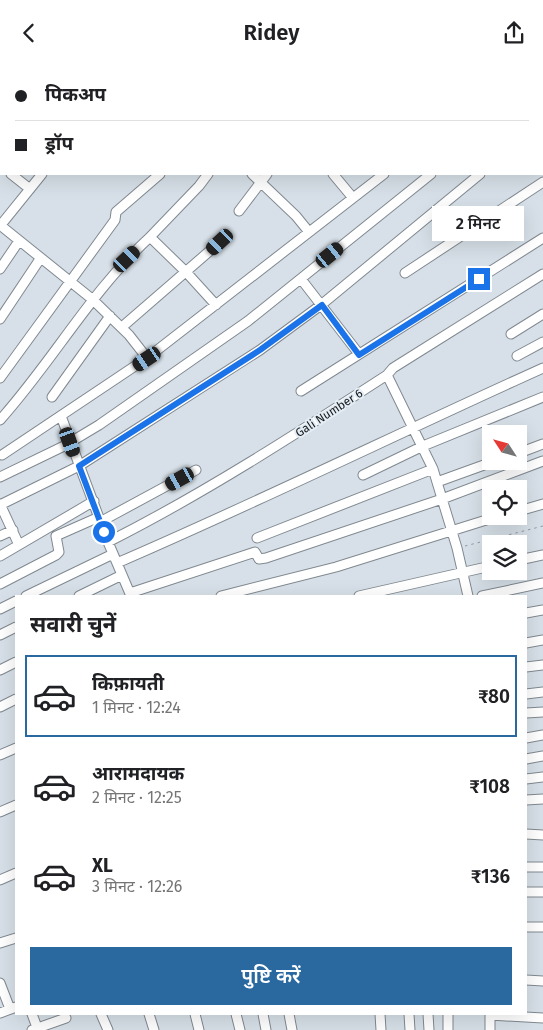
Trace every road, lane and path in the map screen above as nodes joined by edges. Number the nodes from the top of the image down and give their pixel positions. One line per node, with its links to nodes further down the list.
1 (12, 175): 13 (street)
2 (41, 175): 13 (street)
3 (207, 175): 18 (street)
4 (253, 175): 11 (street)
5 (266, 175): 11 (street)
6 (334, 175): 14 (street)
7 (383, 175): 14 (street)
8 (430, 175): 27 (street)
9 (479, 175): 31 (street)
10 (156, 177): 28 (street)
11 (261, 182): 15 (street); 17 (street)
12 (541, 186): 25 (street)
13 (30, 189): 16 (street)
14 (353, 198): 17 (street)
15 (239, 211)
16 (0, 226): 20 (street)
17 (309, 232): 30 (street)
18 (150, 237): 24 (street); 29 (street)
19 (543, 238): 38 (street)
20 (19, 241): 22 (street); 23 (street)
21 (220, 242): 24 (street)
22 (40, 259): 28 (street); 34 (street)
23 (0, 269)
24 (186, 272): 30 (street); 35 (street)
25 (405, 273)
26 (543, 273): 42 (street, Gali Number 6)
27 (301, 279): 31 (street); 50 (street)
28 (68, 282): 29 (street); 43 (street)
29 (92, 299): 33 (street); 48 (street)
30 (216, 305): 40 (street)
31 (322, 305): 38 (street); 56 (street)
32 (543, 314): 36 (street)
33 (110, 316): 35 (street); 45 (street)
34 (0, 319)
35 (122, 327): 40 (street)
36 (510, 334)
37 (543, 342): 39 (street)
38 (359, 355): 44 (street)
39 (517, 356)
40 (147, 359): 47 (street)
41 (543, 367): 49 (street)
42 (387, 375): 49 (street); 75 (street, Gali Number 6)
43 (0, 378)
44 (301, 391)
45 (52, 397)
46 (543, 397): 52 (street)
47 (61, 416): 50 (street); 54 (street)
48 (0, 420)
49 (412, 427): 52 (street); 80 (street)
50 (70, 442): 56 (street); 61 (street)
51 (543, 444): 53 (street)
52 (424, 446): 58 (street); 60 (street)
53 (528, 450)
54 (2, 455)
55 (543, 461): 63 (street)
56 (79, 466): 64 (street); 65 (street)
57 (482, 466): 62 (street)
58 (433, 469): 62 (street); 74 (street)
59 (196, 470): 68 (street)
60 (363, 475)
61 (0, 477)
62 (437, 482): 63 (street)
63 (442, 499): 71 (street); 89 (street)
64 (94, 501): 68 (street); 76 (street)
65 (0, 504): 72 (street)
66 (543, 504): 67 (street)
67 (527, 509)
68 (100, 520): 75 (street); 86 (street)
69 (482, 521): 71 (street)
70 (543, 526): 77 (path)
71 (451, 529): 77 (street); 90 (street)
72 (13, 530): 73 (street); 76 (street)
73 (0, 536)
74 (257, 538)
75 (108, 541): 80 (street)
76 (19, 545): 79 (street)
77 (457, 549): 83 (street)
78 (543, 555): 81 (street)
79 (0, 556)
80 (116, 558): 84 (street); 87 (street)
81 (527, 558)
82 (482, 568): 83 (street)
83 (463, 571): 91 (street); 92 (street)
84 (122, 575): 88 (street); 89 (street)
85 (543, 583): 93 (street)
86 (0, 584)
87 (28, 595)
88 (81, 595)
89 (131, 595)
90 (225, 595)
91 (363, 595)
92 (468, 595)
93 (487, 595)
94 (15, 602): 95 (street)
95 (0, 609)
96 (543, 610): 97 (street)
97 (527, 613)
98 (15, 628): 99 (street)
99 (0, 635)
100 (543, 640): 101 (street)
101 (527, 643)
102 (15, 662): 105 (street)
103 (543, 665): 104 (street)
104 (527, 667)
105 (0, 670)
106 (543, 692): 107 (street)
107 (527, 694)
108 (15, 700): 109 (street)
109 (0, 707)
110 (543, 712): 111 (street)
111 (527, 713)
112 (543, 735): 113 (street)
113 (527, 738)
114 (15, 748): 115 (street)
115 (0, 755)
116 (543, 756): 117 (street)
117 (527, 759)
118 (543, 777): 119 (street)
119 (527, 779)
120 (543, 799): 121 (street)
121 (527, 800)
122 (15, 805): 123 (street)
123 (0, 812)
124 (527, 834): 125 (street)
125 (543, 835)
126 (527, 867): 127 (street)
127 (543, 867)
128 (15, 876): 129 (street)
129 (0, 880)
130 (527, 892): 131 (street)
131 (543, 893)
132 (527, 927): 133 (street)
133 (543, 927)
134 (15, 938): 135 (street)
135 (0, 943)
136 (527, 980): 137 (street)
137 (543, 981)
138 (0, 983): 139 (street)
139 (13, 1008): 140 (street)
140 (0, 1013)
141 (32, 1015): 156 (street)
142 (101, 1015): 157 (street)
143 (149, 1015): 158 (street)
144 (195, 1015): 159 (street)
145 (236, 1015): 160 (street)
146 (263, 1015): 161 (street)
147 (288, 1015): 162 (street)
148 (380, 1015): 163 (street)
149 (410, 1015): 164 (street)
150 (428, 1015): 165 (street)
151 (448, 1015): 166 (street)
152 (490, 1015): 167 (street)
153 (503, 1015): 155 (street)
154 (66, 1018): 156 (street)
155 (543, 1018)
156 (36, 1029)
157 (108, 1030)
158 (154, 1030)
159 (200, 1030)
160 (240, 1030)
161 (266, 1030)
162 (292, 1030)
163 (381, 1030)
164 (410, 1030)
165 (428, 1030)
166 (448, 1030)
167 (490, 1030)

